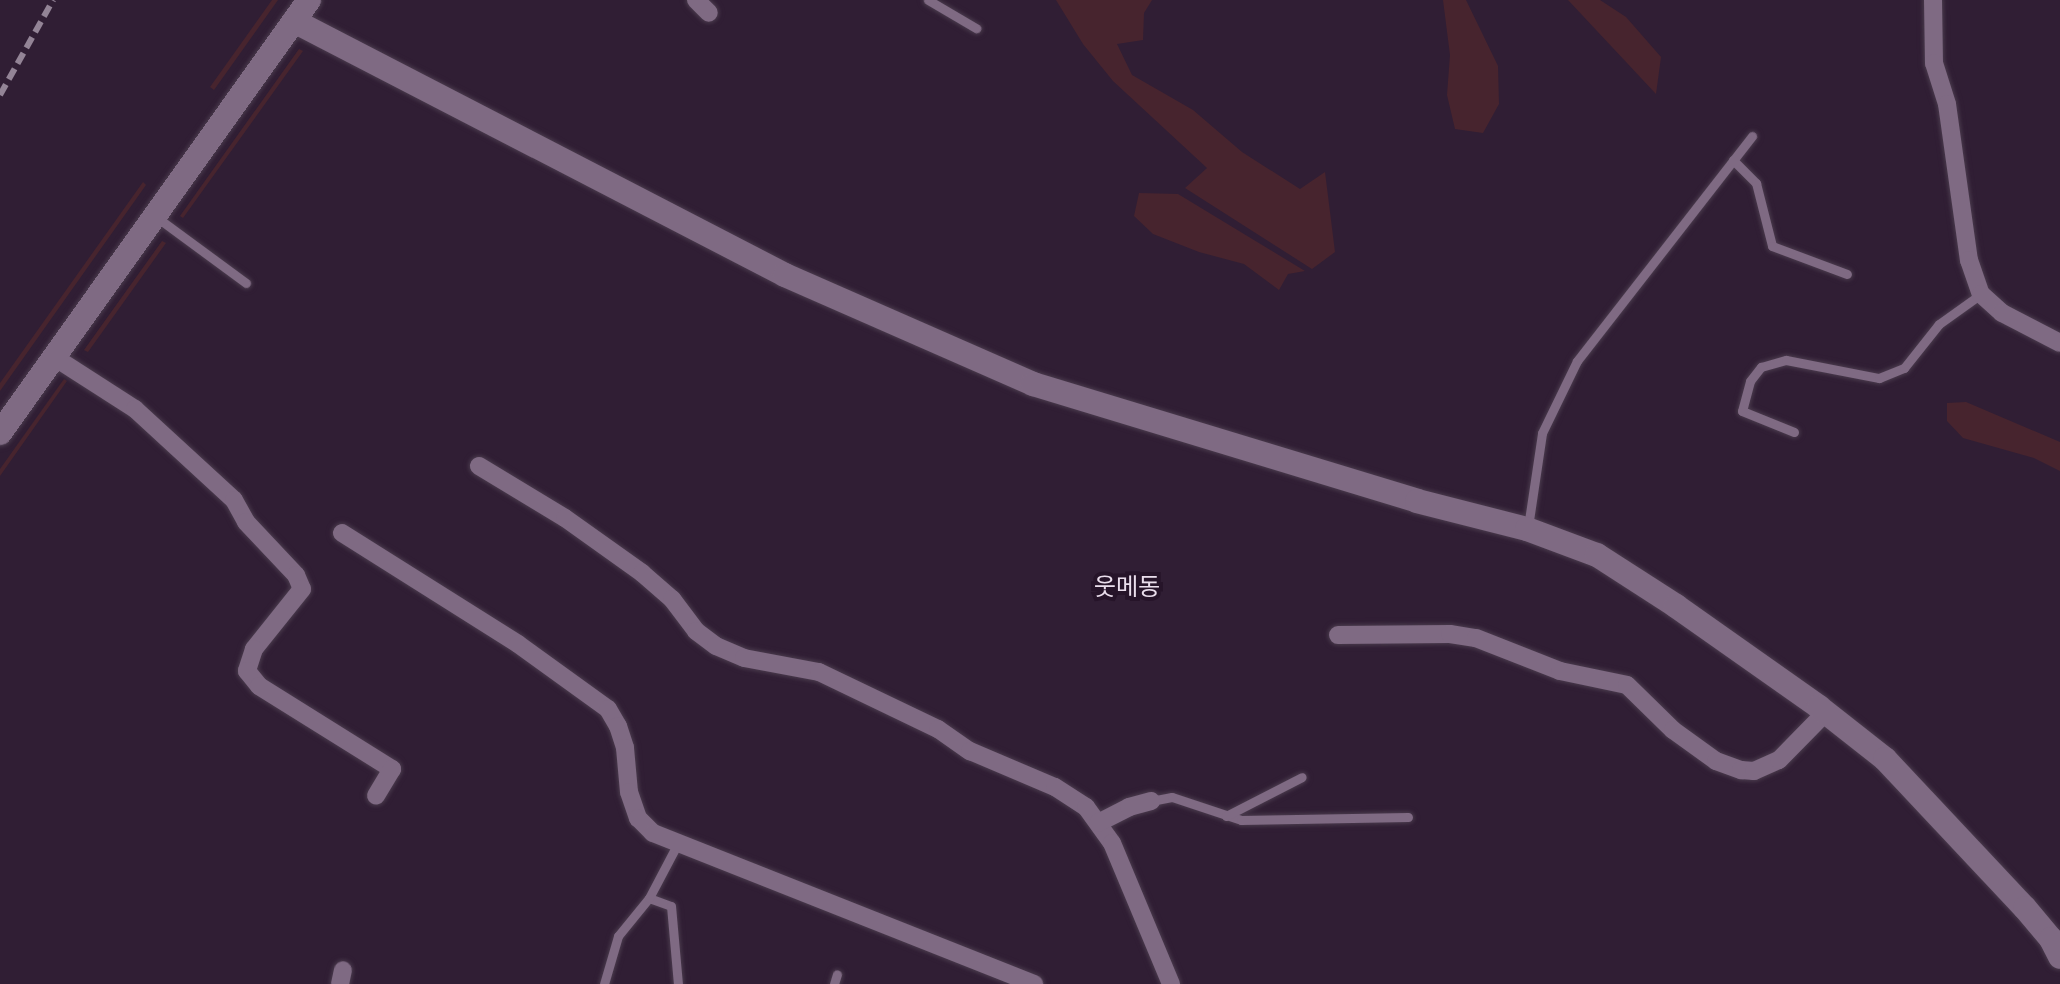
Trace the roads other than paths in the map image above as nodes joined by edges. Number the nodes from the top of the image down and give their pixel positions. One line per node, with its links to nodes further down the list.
1 (309, 0): 4 (street)
2 (928, 0): 5 (lane)
3 (1933, 0): 11 (street)
4 (294, 21): 8 (street); 17 (street)
5 (976, 28)
6 (1752, 136): 7 (lane)
7 (1733, 160): 9 (lane); 17 (lane)
8 (155, 216): 10 (lane); 13 (street)
9 (1847, 274)
10 (246, 283)
11 (1981, 294): 12 (street); 14 (lane)
12 (2060, 343)
13 (54, 357): 15 (street); 22 (street)
14 (1794, 432)
15 (0, 433)
16 (479, 466): 26 (street)
17 (1527, 529): 20 (street)
18 (342, 533): 27 (street)
19 (1338, 635): 20 (street)
20 (1826, 712): 29 (street)
21 (1302, 777): 24 (lane)
22 (376, 796)
23 (1151, 801): 24 (lane); 26 (street)
24 (1226, 816): 25 (lane)
25 (1408, 817)
26 (1098, 823): 33 (street)
27 (678, 843): 28 (lane); 32 (street)
28 (649, 898): 30 (lane); 31 (lane)
29 (2060, 957)
30 (604, 984)
31 (678, 984)
32 (1034, 984)
33 (1171, 984)

